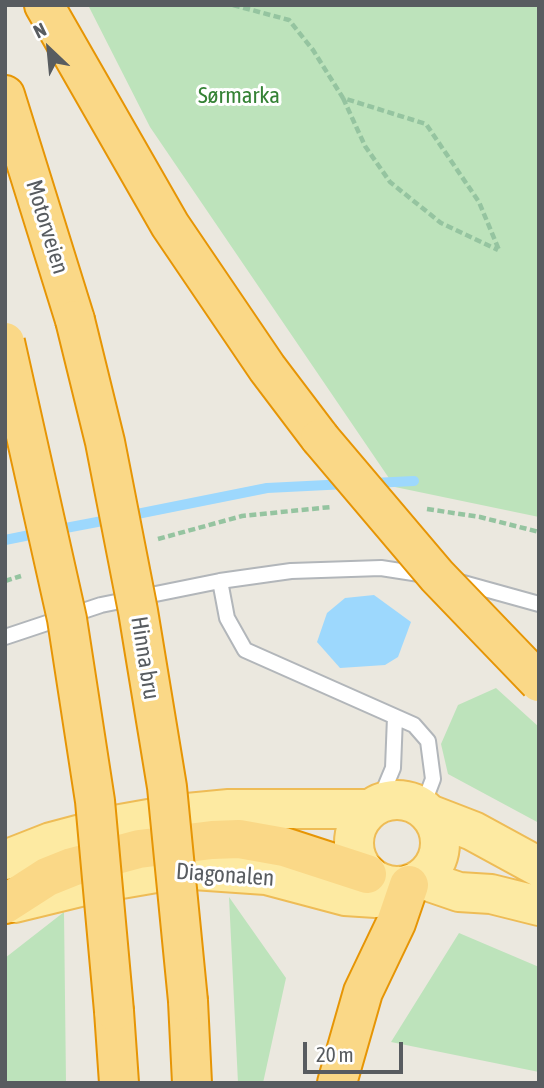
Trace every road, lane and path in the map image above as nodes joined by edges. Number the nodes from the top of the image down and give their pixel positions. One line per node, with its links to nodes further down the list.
1 (44, 5): 16 (highway, bridge)
2 (233, 5): 4 (path)
3 (5, 94): 5 (highway, Motorveien)
4 (343, 98): 4 (path)
5 (75, 320): 26 (highway, Hinna bru, bridge)
6 (5, 342): 25 (highway, bridge)
7 (336, 507): 10 (path)
8 (415, 507): 9 (path)
9 (539, 532)
10 (150, 541)
11 (32, 573): 12 (path)
12 (5, 581)
13 (220, 581): 14 (lane); 15 (lane); 17 (lane)
14 (539, 604)
15 (5, 637)
16 (539, 682)
17 (395, 717): 18 (lane); 19 (lane)
18 (374, 806): 19 (main road); 20 (main road); 22 (main road)
19 (426, 811): 21 (main road); 22 (main road)
20 (5, 860)
21 (539, 867)
22 (399, 881): 23 (highway); 24 (main road); 27 (highway)
23 (5, 904)
24 (539, 906)
25 (119, 1083)
26 (192, 1083)
27 (337, 1083)

